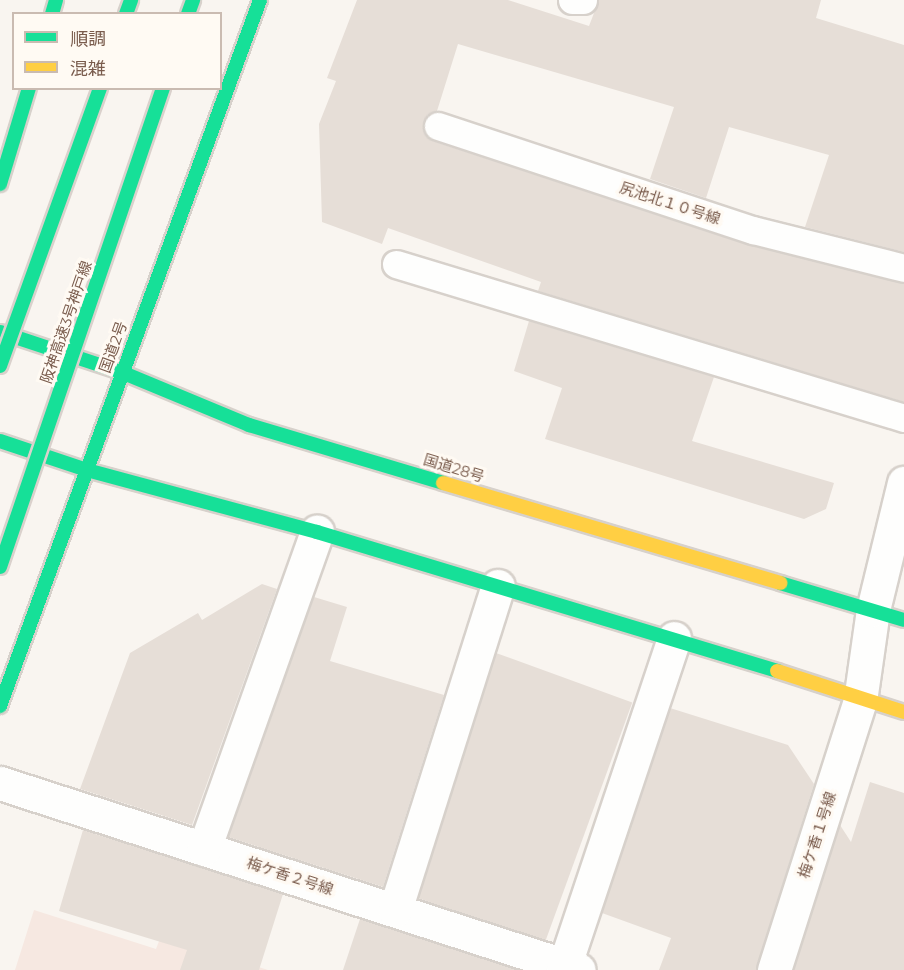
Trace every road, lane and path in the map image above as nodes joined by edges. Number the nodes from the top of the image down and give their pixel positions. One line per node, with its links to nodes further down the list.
1 (260, 0): 13 (highway, 国道2号)
2 (572, 0): 3 (lane)
3 (583, 0)
4 (28, 90): 8 (highway)
5 (99, 90): 12 (highway, bridge)
6 (162, 90): 19 (highway, 阪神高速3号神戸線, bridge)
7 (438, 126): 10 (lane, 尻池北１０号線)
8 (0, 184)
9 (396, 264): 14 (lane)
10 (904, 268)
11 (0, 332): 13 (highway, 国道28号)
12 (0, 366)
13 (121, 372): 16 (highway, 国道2号); 21 (highway, 国道28号)
14 (904, 418)
15 (0, 441): 16 (highway)
16 (87, 470): 18 (highway); 25 (highway, 国道2号)
17 (904, 483): 21 (street, 梅ケ香１号線)
18 (317, 531): 20 (highway); 28 (street)
19 (0, 567)
20 (498, 586): 23 (highway); 29 (street)
21 (873, 610): 22 (highway, 国道28号); 24 (street, 梅ケ香１号線)
22 (904, 620)
23 (674, 638): 24 (highway); 30 (street)
24 (860, 700): 26 (highway); 31 (street, 梅ケ香１号線)
25 (0, 706)
26 (904, 712)
27 (0, 783): 28 (street, 梅ケ香２号線)
28 (204, 849): 29 (street, 梅ケ香２号線)
29 (394, 910): 30 (street, 梅ケ香２号線)
30 (569, 968)
31 (774, 970)

